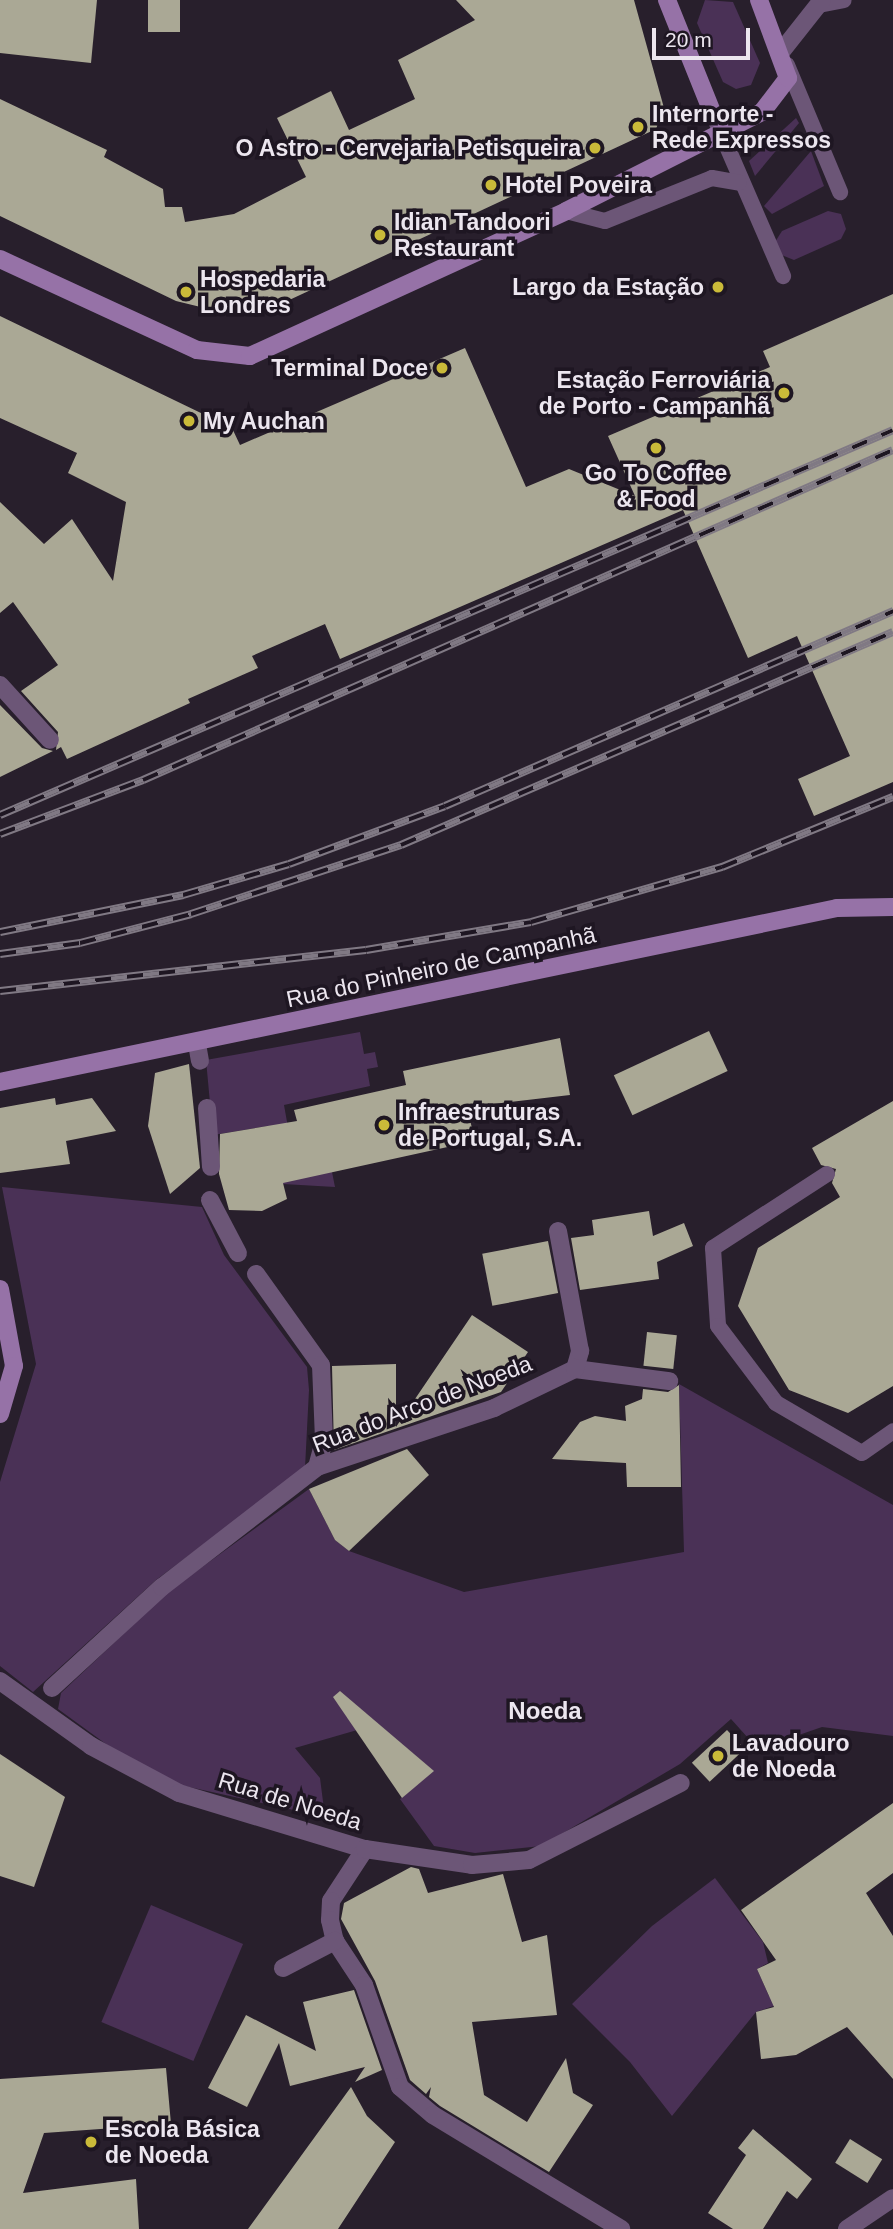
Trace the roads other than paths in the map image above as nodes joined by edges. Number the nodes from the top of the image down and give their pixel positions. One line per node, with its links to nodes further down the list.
1 (759, 0): 5 (street)
2 (844, 0): 4 (lane)
3 (668, 2): 6 (street)
4 (820, 2): 5 (street)
5 (783, 56): 6 (street); 8 (lane)
6 (723, 125): 7 (lane); 9 (street)
7 (739, 183): 9 (lane); 11 (lane)
8 (840, 192)
9 (566, 211): 10 (street)
10 (0, 259)
11 (783, 276)
12 (0, 685): 13 (street)
13 (50, 740)
14 (893, 906): 15 (street, Rua do Pinheiro de Campanhã)
15 (0, 1082)
16 (207, 1108): 17 (street)
17 (211, 1167)
18 (827, 1174): 27 (lane)
19 (209, 1200): 21 (street)
20 (558, 1231): 24 (street)
21 (238, 1253)
22 (256, 1274): 28 (street)
23 (0, 1289): 26 (street)
24 (575, 1369): 25 (street); 28 (street, Rua do Arco de Noeda)
25 (669, 1381)
26 (0, 1414)
27 (893, 1431)
28 (317, 1467): 30 (street, Rua do Arco de Noeda)
29 (0, 1681): 30 (street, Rua de Noeda)
30 (43, 1696): 32 (street, Rua de Noeda)
31 (681, 1783): 32 (street)
32 (365, 1849): 33 (street, Rua de Noeda)
33 (335, 1941): 34 (street); 36 (street, Rua de Noeda)
34 (283, 1968)
35 (893, 2198): 37 (street)
36 (621, 2229)
37 (847, 2229)

